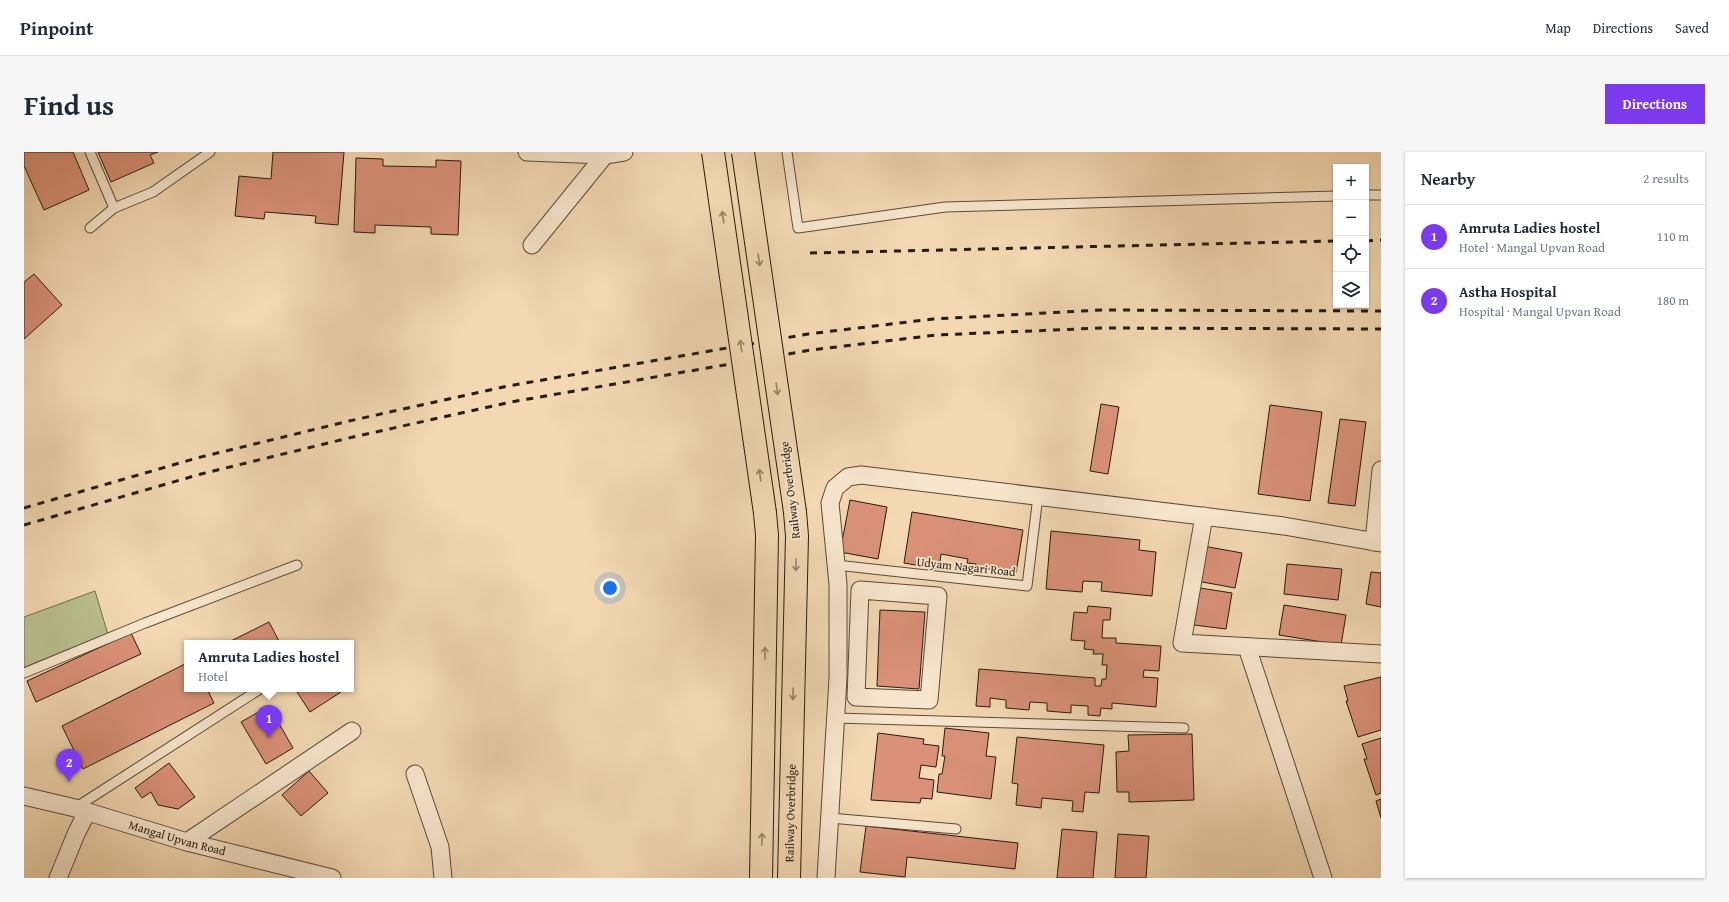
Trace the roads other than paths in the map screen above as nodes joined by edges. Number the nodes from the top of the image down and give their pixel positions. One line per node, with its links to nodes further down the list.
1 (90, 152): 12 (lane)
2 (210, 152): 12 (lane)
3 (527, 152): 8 (street)
4 (624, 152): 8 (street)
5 (713, 152): 39 (main road, one-way to 5, bridge)
6 (743, 152): 40 (main road, Railway Overbridge, one-way to 40, bridge)
7 (787, 152): 11 (lane)
8 (605, 156): 14 (street)
9 (1369, 195): 10 (lane)
10 (1381, 195)
11 (1333, 196)
12 (114, 208): 13 (lane)
13 (90, 228)
14 (532, 245)
15 (1381, 470): 18 (street)
16 (1038, 496): 17 (street); 20 (lane, Udyam Nagari Road); 20 (street)
17 (1204, 516): 18 (street); 21 (street)
18 (1377, 543)
19 (297, 565): 25 (lane)
20 (836, 565): 22 (street)
21 (1247, 647): 23 (street); 42 (street)
22 (838, 654): 24 (street); 27 (street)
23 (1381, 654)
24 (857, 655): 24 (street)
25 (24, 673)
26 (256, 692): 32 (lane)
27 (836, 718): 28 (lane); 33 (street)
28 (1184, 728)
29 (352, 731): 35 (street)
30 (415, 774): 38 (street)
31 (24, 796): 32 (street, Mangal Upvan Road)
32 (81, 810): 35 (street, Mangal Upvan Road); 36 (street)
33 (830, 818): 34 (lane); 41 (street)
34 (956, 829)
35 (188, 842): 37 (street, Mangal Upvan Road)
36 (58, 878)
37 (332, 878)
38 (443, 878)
39 (761, 878)
40 (789, 878)
41 (826, 878)
42 (1323, 878)

